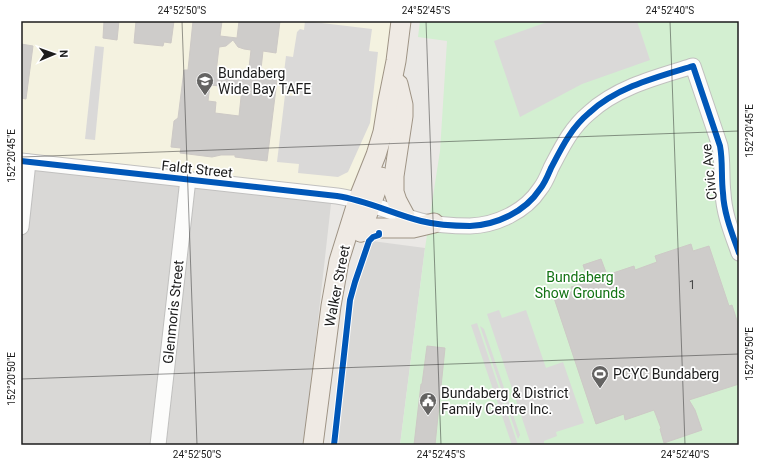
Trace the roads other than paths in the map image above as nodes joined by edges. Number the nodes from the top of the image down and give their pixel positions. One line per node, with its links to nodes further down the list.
1 (401, 21): 2 (main road, Walker Street)
2 (396, 61): 4 (main road, Walker Street); 7 (main road, Walker Street)
3 (693, 66): 9 (street, Faldt Street); 12 (street, Civic Ave)
4 (398, 84): 7 (main road, Walker Street); 8 (main road)
5 (24, 161): 6 (street, Faldt Street); 10 (street)
6 (188, 180): 7 (street, Faldt Street); 13 (street, Glenmoris Street)
7 (364, 202): 8 (street, Faldt Street); 11 (main road, Walker Street); 14 (main road, Walker Street)
8 (405, 216): 9 (street, Faldt Street)
9 (434, 223): 11 (main road)
10 (21, 227)
11 (361, 232): 15 (main road, Walker Street)
12 (739, 253)
13 (158, 445)
14 (313, 445)
15 (324, 445)

